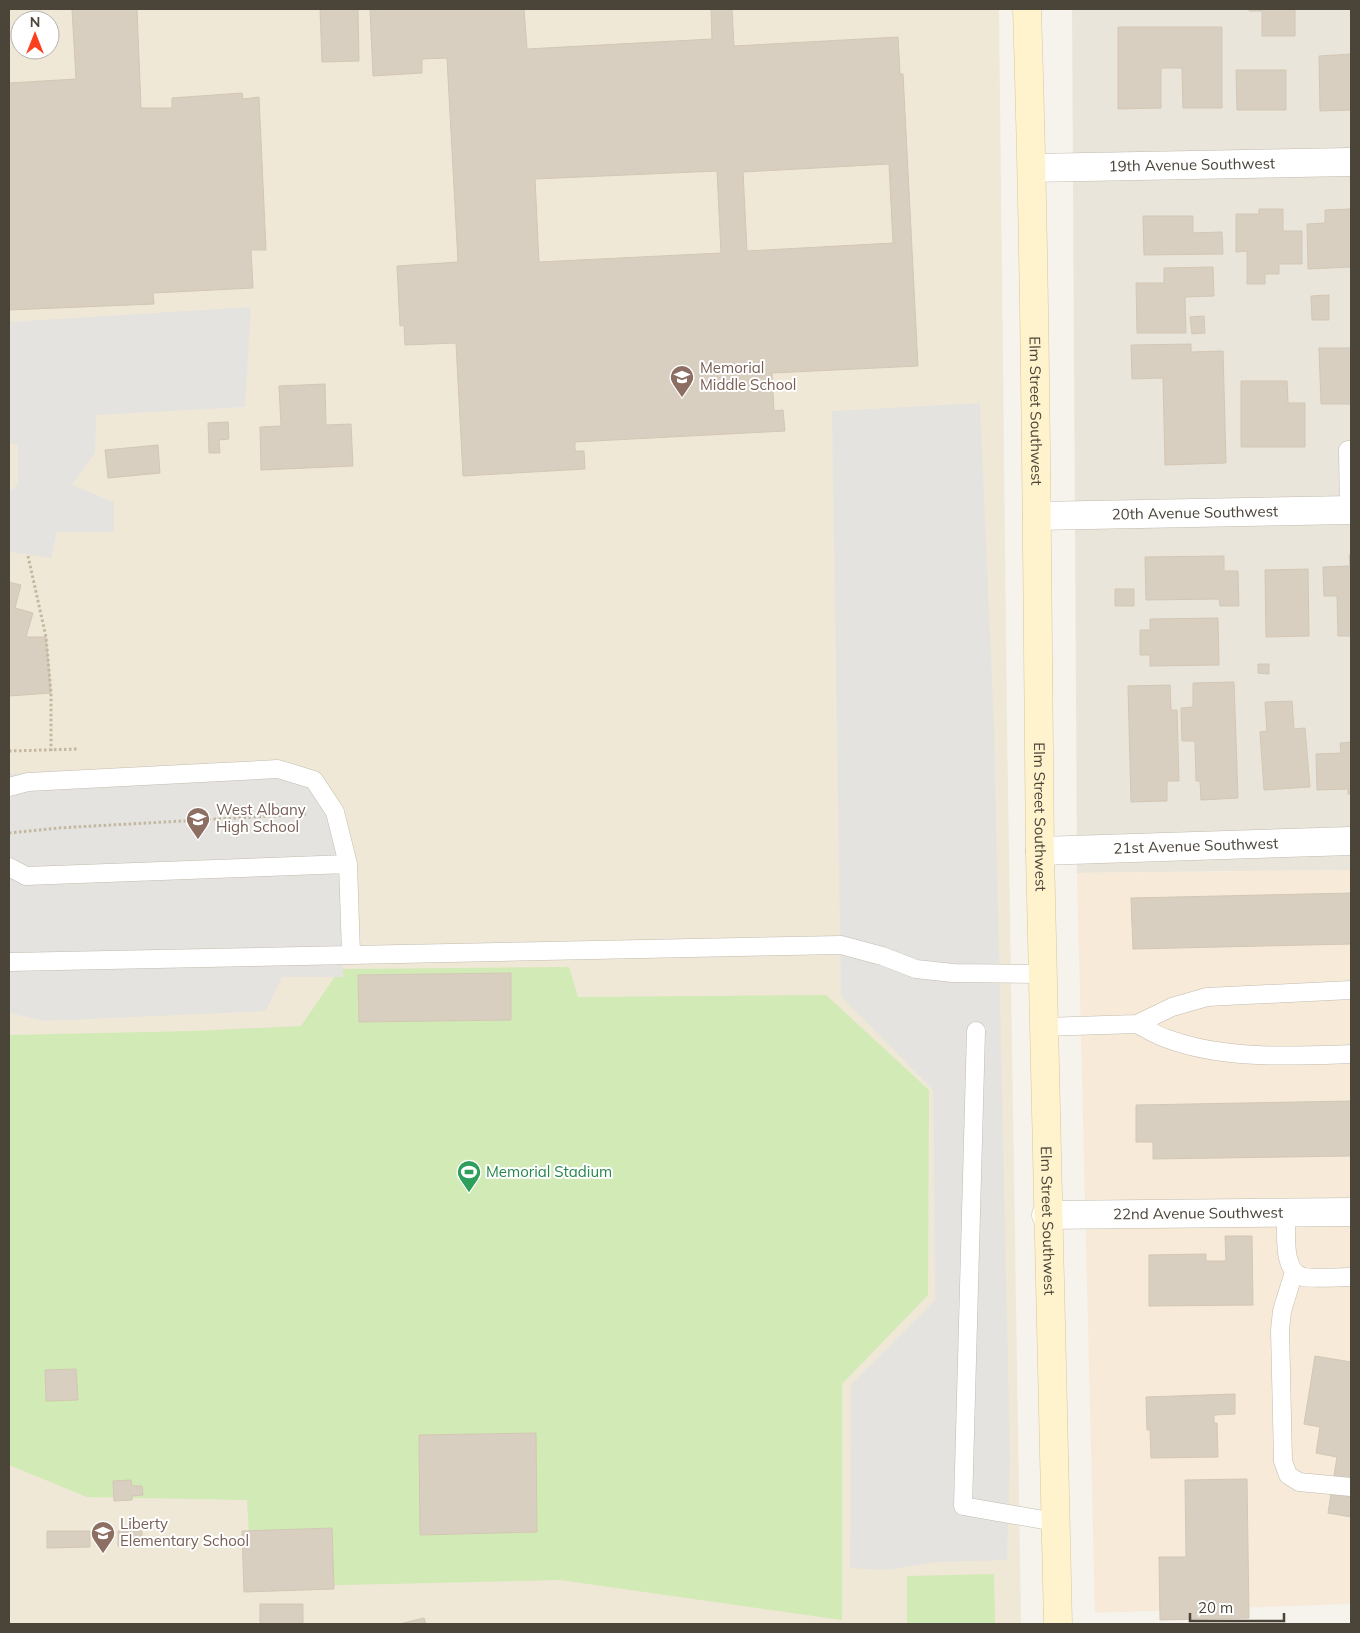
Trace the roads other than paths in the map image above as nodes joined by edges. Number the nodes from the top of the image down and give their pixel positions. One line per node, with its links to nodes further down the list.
1 (1027, 9): 3 (street, Elm Street Southwest)
2 (1351, 162): 3 (street, 19th Avenue Southwest)
3 (1032, 168): 6 (street, Elm Street Southwest)
4 (1351, 450): 5 (lane)
5 (1350, 510): 6 (street, 20th Avenue Southwest)
6 (1037, 516): 9 (street, Elm Street Southwest)
7 (9, 787): 10 (lane)
8 (1351, 841): 9 (street, 21st Avenue Southwest)
9 (1040, 851): 14 (street, Elm Street Southwest)
10 (348, 864): 11 (lane); 12 (lane)
11 (9, 867)
12 (351, 954): 13 (lane); 14 (lane)
13 (9, 961)
14 (1042, 974): 17 (street, Elm Street Southwest)
15 (1351, 990): 16 (lane)
16 (1137, 1024): 17 (lane); 19 (lane)
17 (1043, 1028): 22 (street, Elm Street Southwest)
18 (976, 1031): 26 (lane)
19 (1351, 1054)
20 (1286, 1212): 21 (street, 22nd Avenue Southwest); 22 (street, 22nd Avenue Southwest); 23 (lane)
21 (1351, 1212)
22 (1046, 1215): 26 (street, Elm Street Southwest)
23 (1294, 1272): 24 (lane); 25 (lane)
24 (1351, 1277)
25 (1351, 1487)
26 (1055, 1522): 27 (street, Elm Street Southwest)
27 (1058, 1624)

